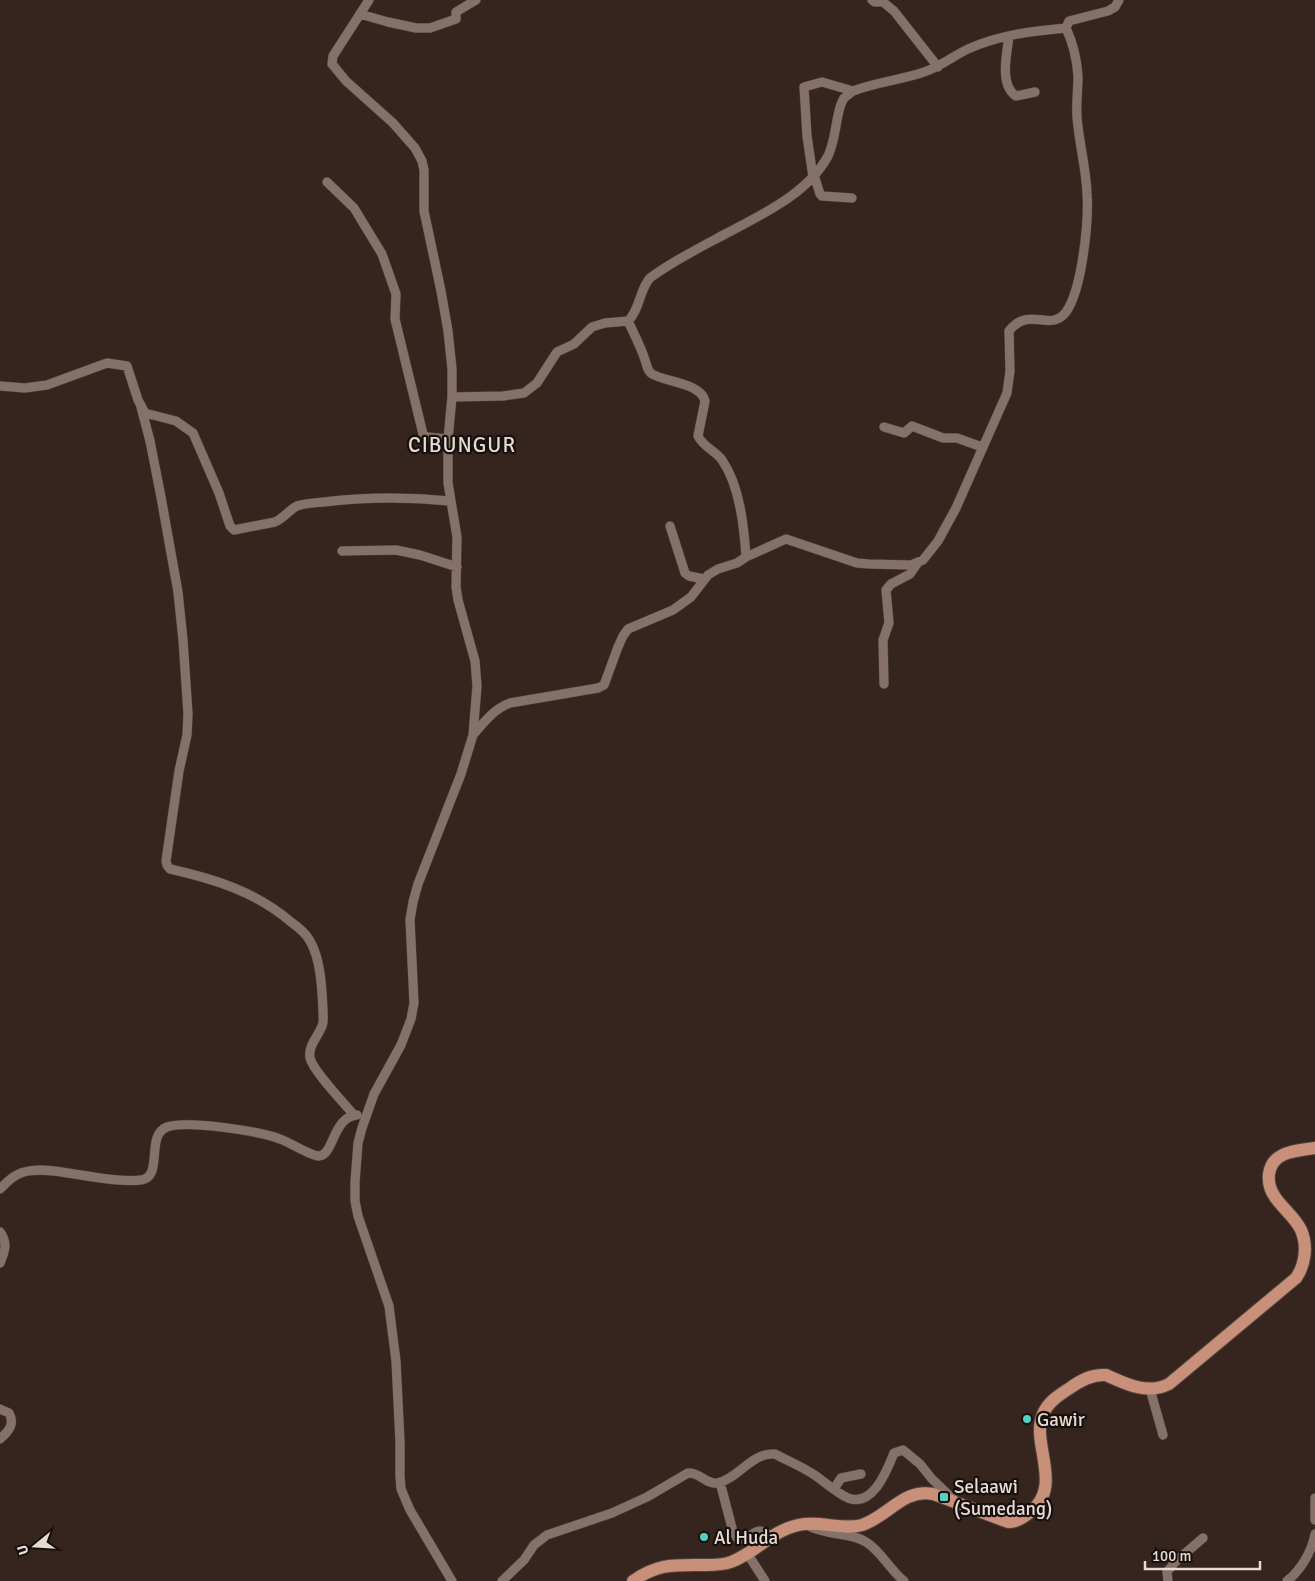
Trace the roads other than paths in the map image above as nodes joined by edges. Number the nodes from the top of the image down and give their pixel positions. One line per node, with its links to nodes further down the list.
1 (476, 0): 5 (street)
2 (872, 0): 8 (street)
3 (1120, 0): 6 (street)
4 (367, 1): 5 (street)
5 (360, 14): 16 (street)
6 (1066, 28): 7 (street); 20 (street)
7 (1008, 36): 8 (street); 10 (street)
8 (938, 67): 9 (street)
9 (853, 91): 11 (street); 11 (street)
10 (1035, 92)
11 (814, 176): 13 (street); 14 (street)
12 (327, 182): 19 (street)
13 (852, 198)
14 (628, 321): 16 (street); 24 (street)
15 (0, 386): 17 (street)
16 (452, 397): 19 (street)
17 (141, 407): 21 (street); 31 (street)
18 (884, 427): 20 (street)
19 (448, 438): 21 (street)
20 (982, 447): 25 (street)
21 (450, 501): 26 (street)
22 (670, 526): 27 (street)
23 (342, 551): 26 (street)
24 (746, 557): 25 (street); 27 (street)
25 (917, 564): 28 (street)
26 (457, 567): 29 (street)
27 (704, 579): 29 (street)
28 (884, 684)
29 (473, 735): 30 (street)
30 (366, 1114): 31 (street); 51 (street)
31 (354, 1115): 33 (street)
32 (1315, 1148): 36 (main road)
33 (0, 1189)
34 (0, 1232): 35 (street)
35 (0, 1263)
36 (1150, 1389): 38 (street); 44 (main road)
37 (0, 1409): 39 (street)
38 (1163, 1435)
39 (0, 1439)
40 (861, 1474): 42 (street)
41 (720, 1482): 42 (street); 48 (street); 52 (street)
42 (834, 1489): 44 (street)
43 (1315, 1498): 45 (street)
44 (956, 1502): 46 (main road)
45 (1315, 1520)
46 (804, 1524): 48 (main road); 55 (street)
47 (1315, 1534): 57 (street)
48 (771, 1536): 50 (main road)
49 (1203, 1538): 56 (street)
50 (747, 1553): 53 (main road); 54 (street)
51 (452, 1581)
52 (502, 1581)
53 (633, 1581)
54 (765, 1581)
55 (904, 1581)
56 (1168, 1581)
57 (1288, 1581)

